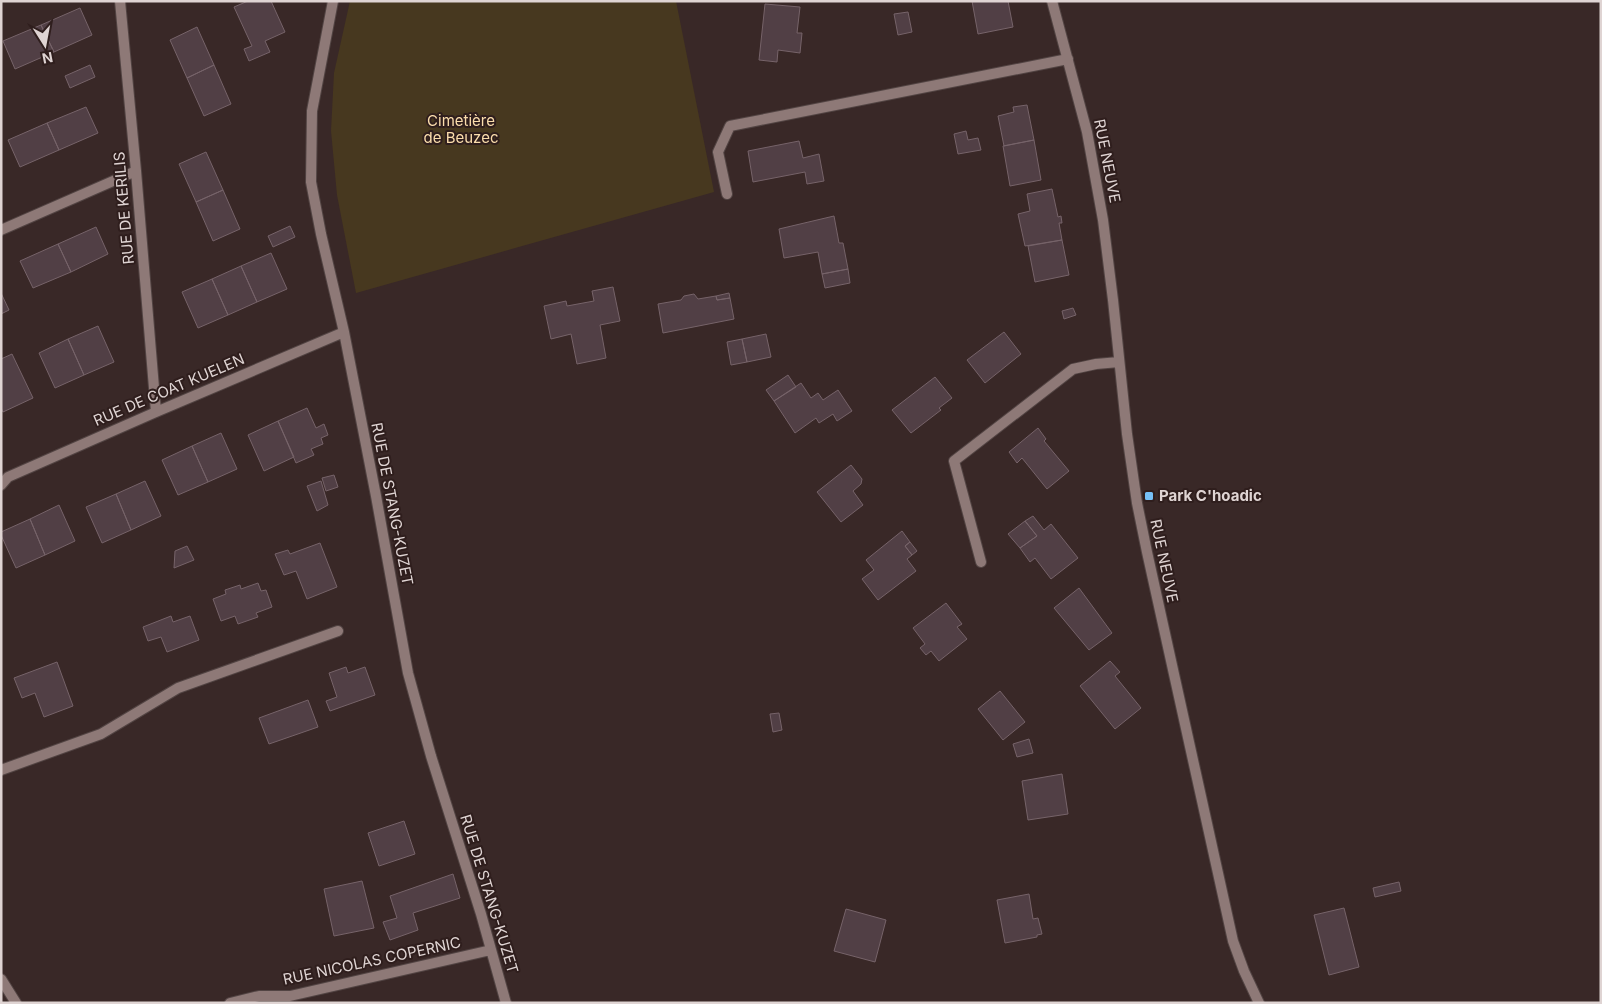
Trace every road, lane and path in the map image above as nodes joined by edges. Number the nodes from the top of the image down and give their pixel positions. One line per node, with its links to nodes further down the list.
1 (120, 1): 5 (street, RUE DE KERILIS)
2 (333, 1): 8 (street, RUE DE STANG-KUZET)
3 (1052, 1): 4 (street, RUE NEUVE)
4 (1068, 58): 6 (street); 9 (street, RUE NEUVE)
5 (136, 171): 7 (street); 10 (street, RUE DE KERILIS)
6 (727, 194)
7 (1, 230)
8 (344, 332): 10 (street, RUE DE COAT KUELEN); 15 (street, RUE DE STANG-KUZET)
9 (1119, 362): 12 (street); 20 (street, RUE NEUVE)
10 (156, 412): 11 (street, RUE DE COAT KUELEN)
11 (4, 481)
12 (981, 562)
13 (338, 631): 14 (street)
14 (1, 770)
15 (491, 950): 18 (street, RUE NICOLAS COPERNIC); 19 (street, RUE DE STANG-KUZET)
16 (2, 981): 17 (street)
17 (16, 1003)
18 (230, 1003)
19 (506, 1003)
20 (1259, 1003)

